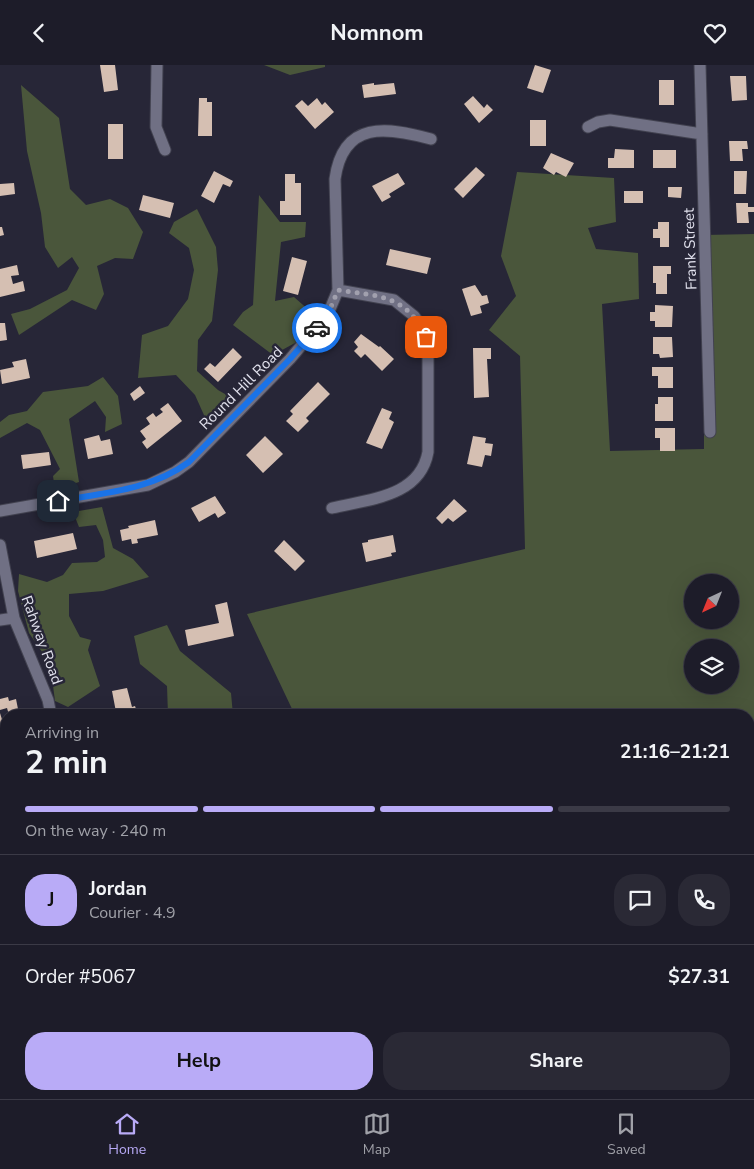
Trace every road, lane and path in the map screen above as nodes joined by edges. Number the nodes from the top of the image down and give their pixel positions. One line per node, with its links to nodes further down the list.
1 (157, 65): 6 (street)
2 (700, 65): 4 (street, Frank Street)
3 (588, 127): 4 (street)
4 (702, 134): 8 (street, Frank Street)
5 (431, 139): 7 (street, Round Hill Road)
6 (165, 151)
7 (338, 290): 9 (street); 10 (street, Round Hill Road)
8 (710, 432)
9 (332, 508)
10 (0, 511)
11 (0, 545): 12 (street, Rahway Road)
12 (14, 618): 13 (street); 14 (street, Rahway Road)
13 (0, 620)
14 (50, 709)

